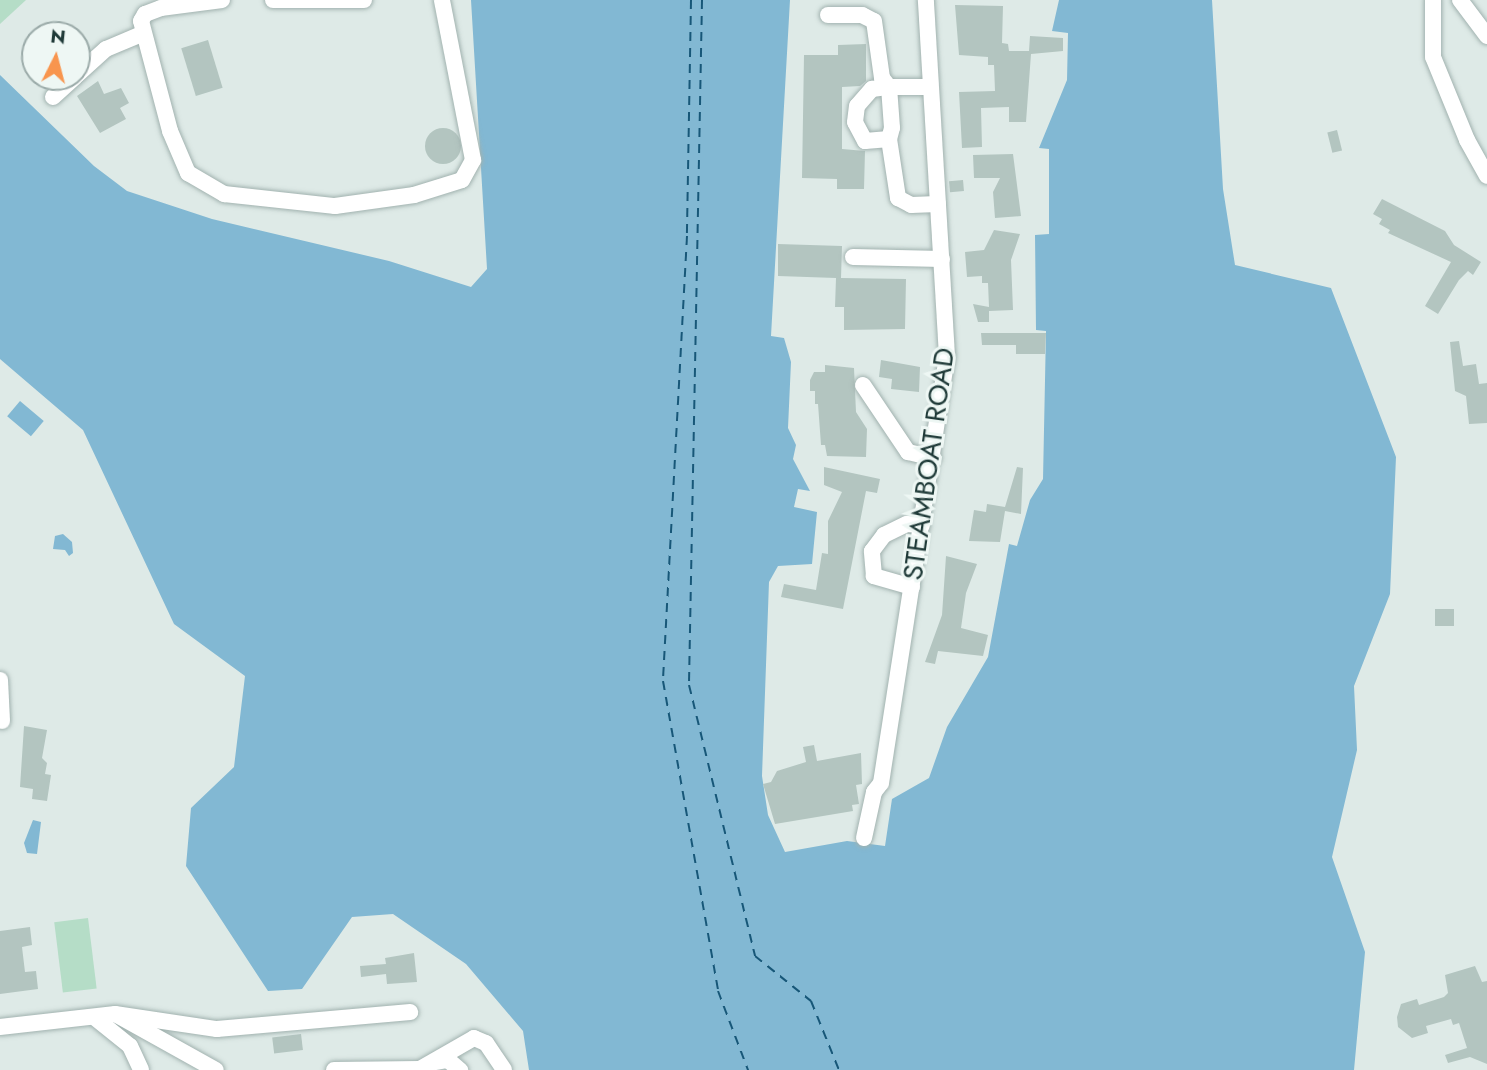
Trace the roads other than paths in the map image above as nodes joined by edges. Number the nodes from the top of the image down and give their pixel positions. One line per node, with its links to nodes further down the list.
1 (222, 0): 8 (street)
2 (273, 0): 3 (street)
3 (364, 0)
4 (442, 0): 10 (street)
5 (926, 0): 14 (street, STEAMBOAT ROAD)
6 (1433, 0): 18 (street)
7 (1460, 0): 11 (street)
8 (201, 1): 10 (street)
9 (828, 15): 13 (street)
10 (142, 34): 12 (street)
11 (1487, 36)
12 (91, 62)
13 (889, 87): 14 (street); 17 (street); 17 (street)
14 (929, 87): 19 (street, STEAMBOAT ROAD)
15 (60, 91): 16 (street)
16 (53, 97)
17 (888, 139): 19 (street)
18 (1487, 176)
19 (938, 204): 21 (street, STEAMBOAT ROAD)
20 (853, 257): 21 (street)
21 (942, 259): 23 (street, STEAMBOAT ROAD)
22 (863, 385): 23 (street)
23 (933, 458): 24 (street, STEAMBOAT ROAD)
24 (922, 525): 25 (street, STEAMBOAT ROAD); 25 (street)
25 (912, 587): 28 (street, STEAMBOAT ROAD)
26 (0, 680): 27 (street)
27 (2, 721)
28 (864, 838)
29 (410, 1012): 30 (street)
30 (115, 1014): 31 (street); 35 (street)
31 (94, 1017): 32 (street); 34 (street)
32 (0, 1027)
33 (432, 1065): 36 (street); 37 (street); 38 (street)
34 (141, 1070)
35 (216, 1070)
36 (334, 1070)
37 (460, 1070)
38 (504, 1070)

